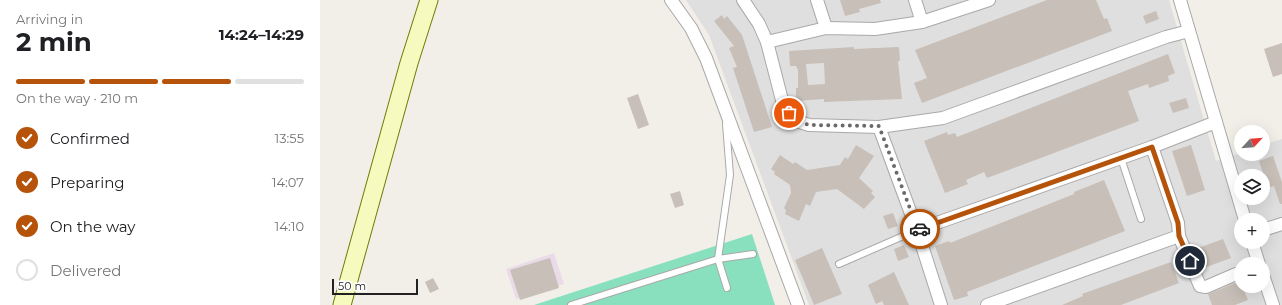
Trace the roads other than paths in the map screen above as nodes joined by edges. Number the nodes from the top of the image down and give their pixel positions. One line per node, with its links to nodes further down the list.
1 (429, 0): 29 (street)
2 (671, 0): 12 (street)
3 (743, 0): 11 (street)
4 (817, 0): 9 (street)
5 (915, 0): 8 (street)
6 (989, 0): 8 (street)
7 (1180, 0): 10 (street)
8 (922, 22): 9 (street)
9 (826, 28): 11 (street)
10 (1189, 31): 13 (street); 14 (street)
11 (767, 42): 14 (street)
12 (725, 107): 24 (lane); 31 (street)
13 (1216, 122): 15 (street); 17 (street)
14 (879, 126): 21 (street)
15 (1152, 147): 16 (street); 22 (street)
16 (1121, 158): 18 (lane); 21 (street)
17 (1243, 213)
18 (1141, 219)
19 (1282, 224): 20 (street)
20 (1270, 228)
21 (918, 230): 25 (lane); 32 (street)
22 (1179, 236): 26 (street); 33 (street)
23 (753, 254): 24 (lane)
24 (718, 259): 27 (lane); 30 (lane)
25 (839, 264)
26 (1234, 275)
27 (727, 288)
28 (1269, 293): 34 (street)
29 (342, 305)
30 (571, 305)
31 (798, 305)
32 (941, 305)
33 (987, 305)
34 (1273, 305)

